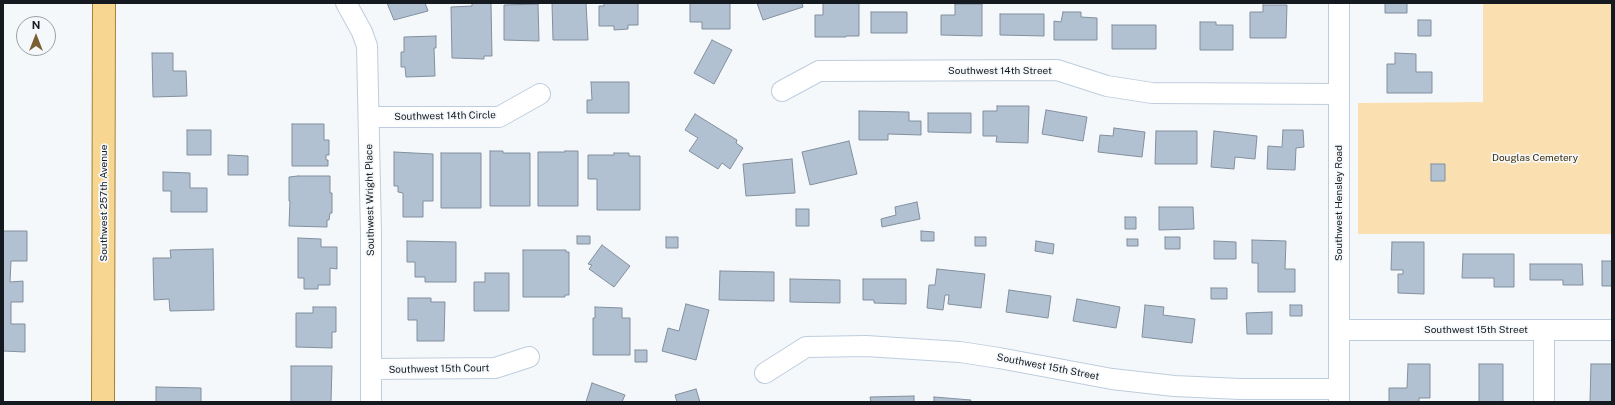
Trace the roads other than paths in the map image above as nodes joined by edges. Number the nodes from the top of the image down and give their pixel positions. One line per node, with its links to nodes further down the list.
1 (104, 3): 15 (main road, Southwest 257th Avenue)
2 (346, 3): 7 (street, Southwest Wright Place)
3 (1340, 3): 6 (street, Southwest Hensley Road)
4 (782, 91): 6 (street, Southwest 14th Street)
5 (540, 94): 7 (street, Southwest 14th Circle)
6 (1339, 94): 8 (street, Southwest Hensley Road)
7 (369, 117): 12 (street, Southwest Wright Place)
8 (1339, 330): 9 (street, Southwest 15th Street); 14 (street, Southwest Hensley Road)
9 (1544, 330): 10 (street, Southwest 15th Street); 17 (street)
10 (1612, 330)
11 (529, 357): 12 (street, Southwest 15th Court)
12 (371, 369): 16 (street, Southwest Wright Place)
13 (765, 373): 14 (street, Southwest 15th Street)
14 (1339, 395)
15 (103, 402)
16 (371, 402)
17 (1544, 402)

